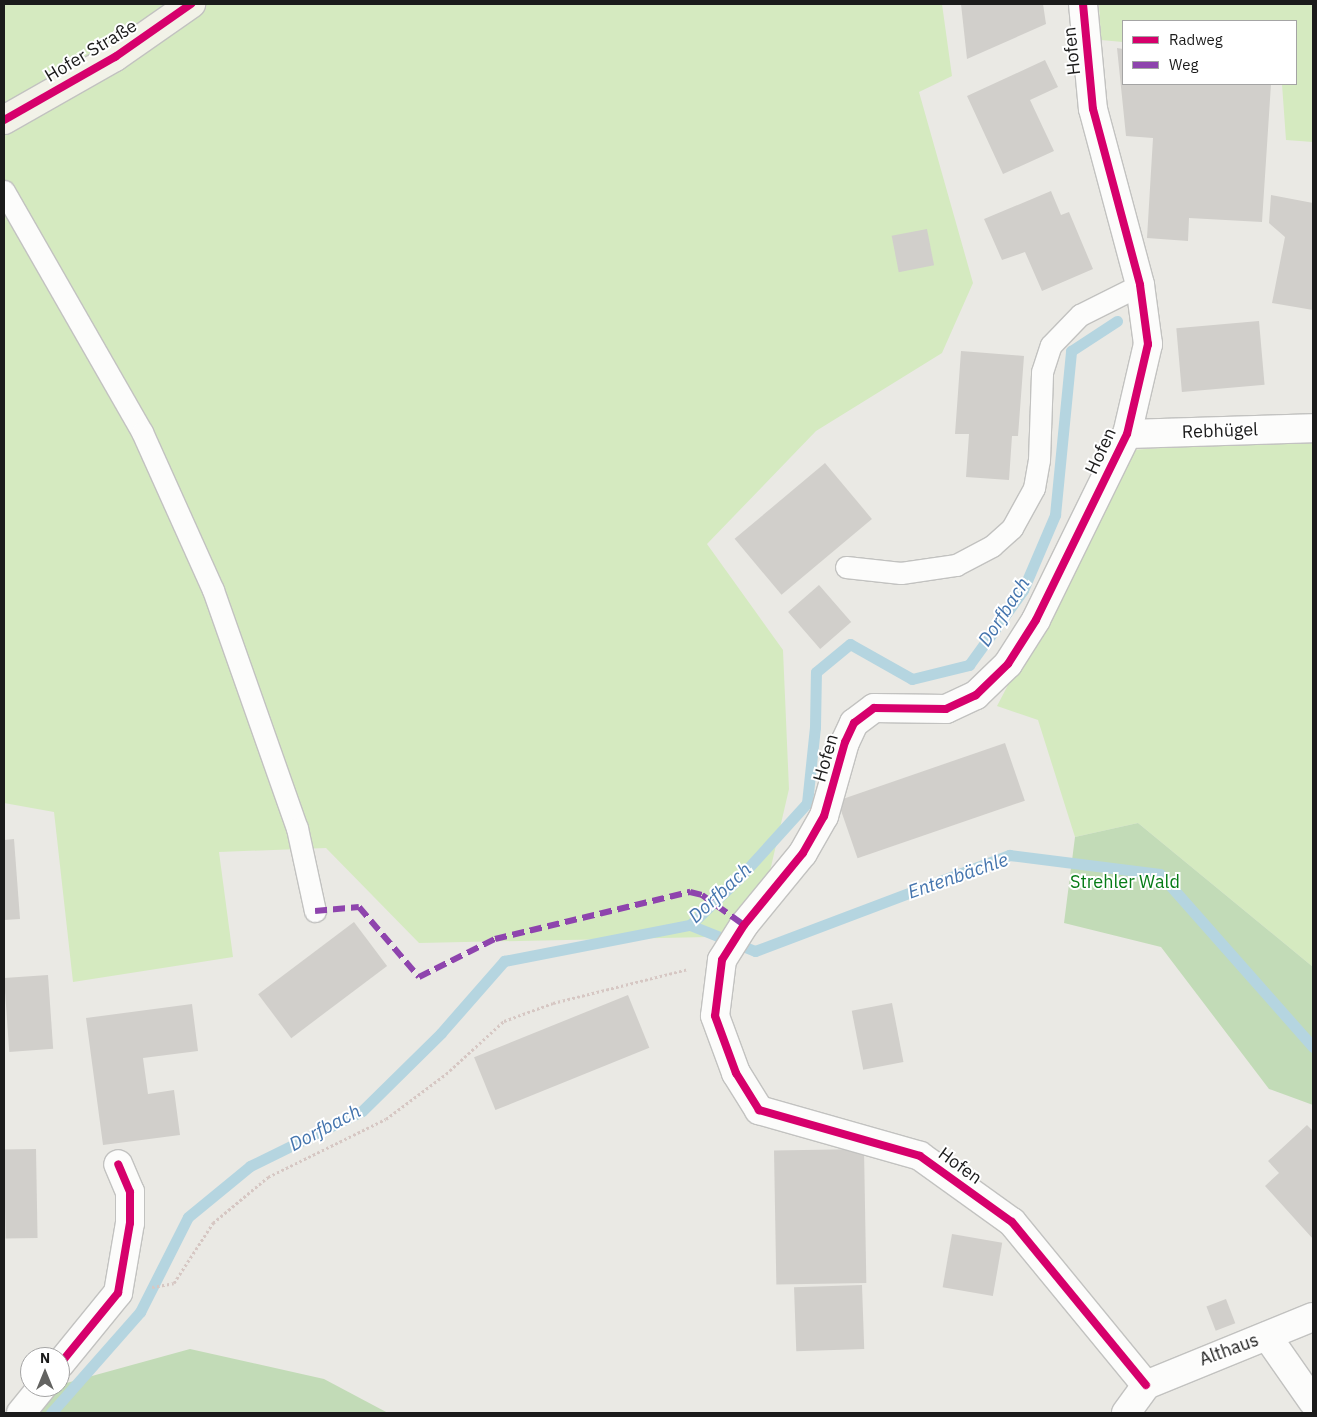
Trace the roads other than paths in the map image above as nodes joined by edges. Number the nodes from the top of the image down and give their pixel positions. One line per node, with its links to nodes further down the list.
1 (192, 4): 3 (street, Hofer Straße)
2 (1083, 4): 5 (street, Hofen)
3 (4, 120)
4 (4, 191): 9 (lane)
5 (1140, 285): 7 (street, Hofen); 8 (lane)
6 (1313, 428): 7 (street, Rebhügel)
7 (1127, 434): 14 (street, Hofen)
8 (846, 567)
9 (315, 911)
10 (118, 1164): 13 (street)
11 (1313, 1317): 12 (street, Althaus)
12 (1267, 1336): 14 (street, Althaus); 16 (street)
13 (70, 1352)
14 (1146, 1385): 18 (street)
15 (34, 1397): 17 (street)
16 (1313, 1402)
17 (21, 1413)
18 (1126, 1413)

